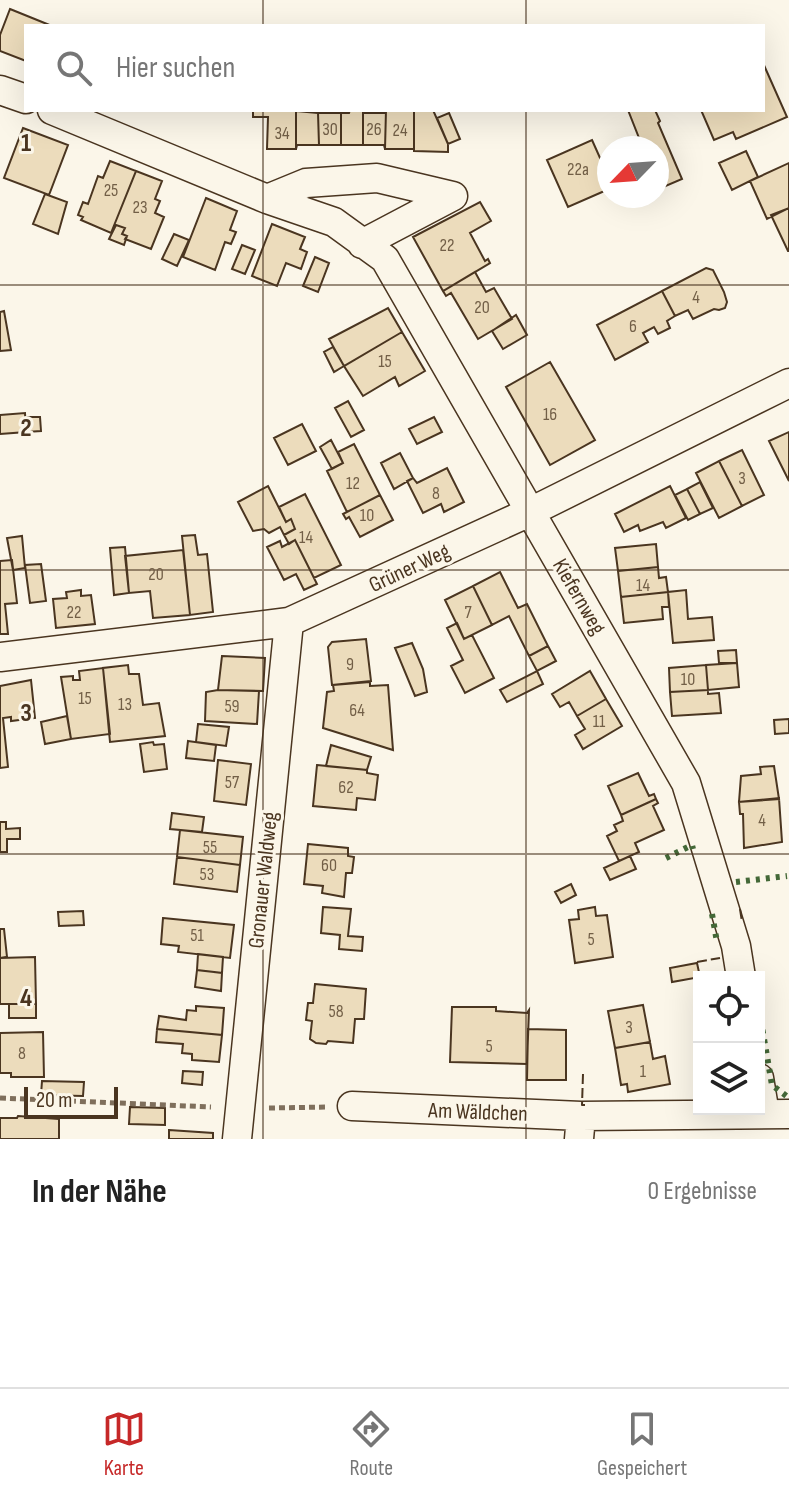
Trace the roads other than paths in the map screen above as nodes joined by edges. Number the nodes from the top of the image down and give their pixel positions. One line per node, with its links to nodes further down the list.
1 (0, 90): 2 (street)
2 (24, 98)
3 (57, 112): 4 (street, Kiefernweg)
4 (267, 199): 5 (street, Kiefernweg); 5 (street)
5 (362, 244): 7 (street, Kiefernweg)
6 (789, 383): 7 (street, Grüner Weg)
7 (532, 511): 8 (street, Grüner Weg); 10 (street, Kiefernweg)
8 (289, 622): 9 (street, Grüner Weg); 15 (street, Gronauer Waldweg)
9 (0, 657)
10 (740, 971)
11 (765, 1090): 13 (street)
12 (352, 1106): 14 (street, Am Wäldchen)
13 (777, 1114): 14 (street)
14 (580, 1127)
15 (237, 1139)

